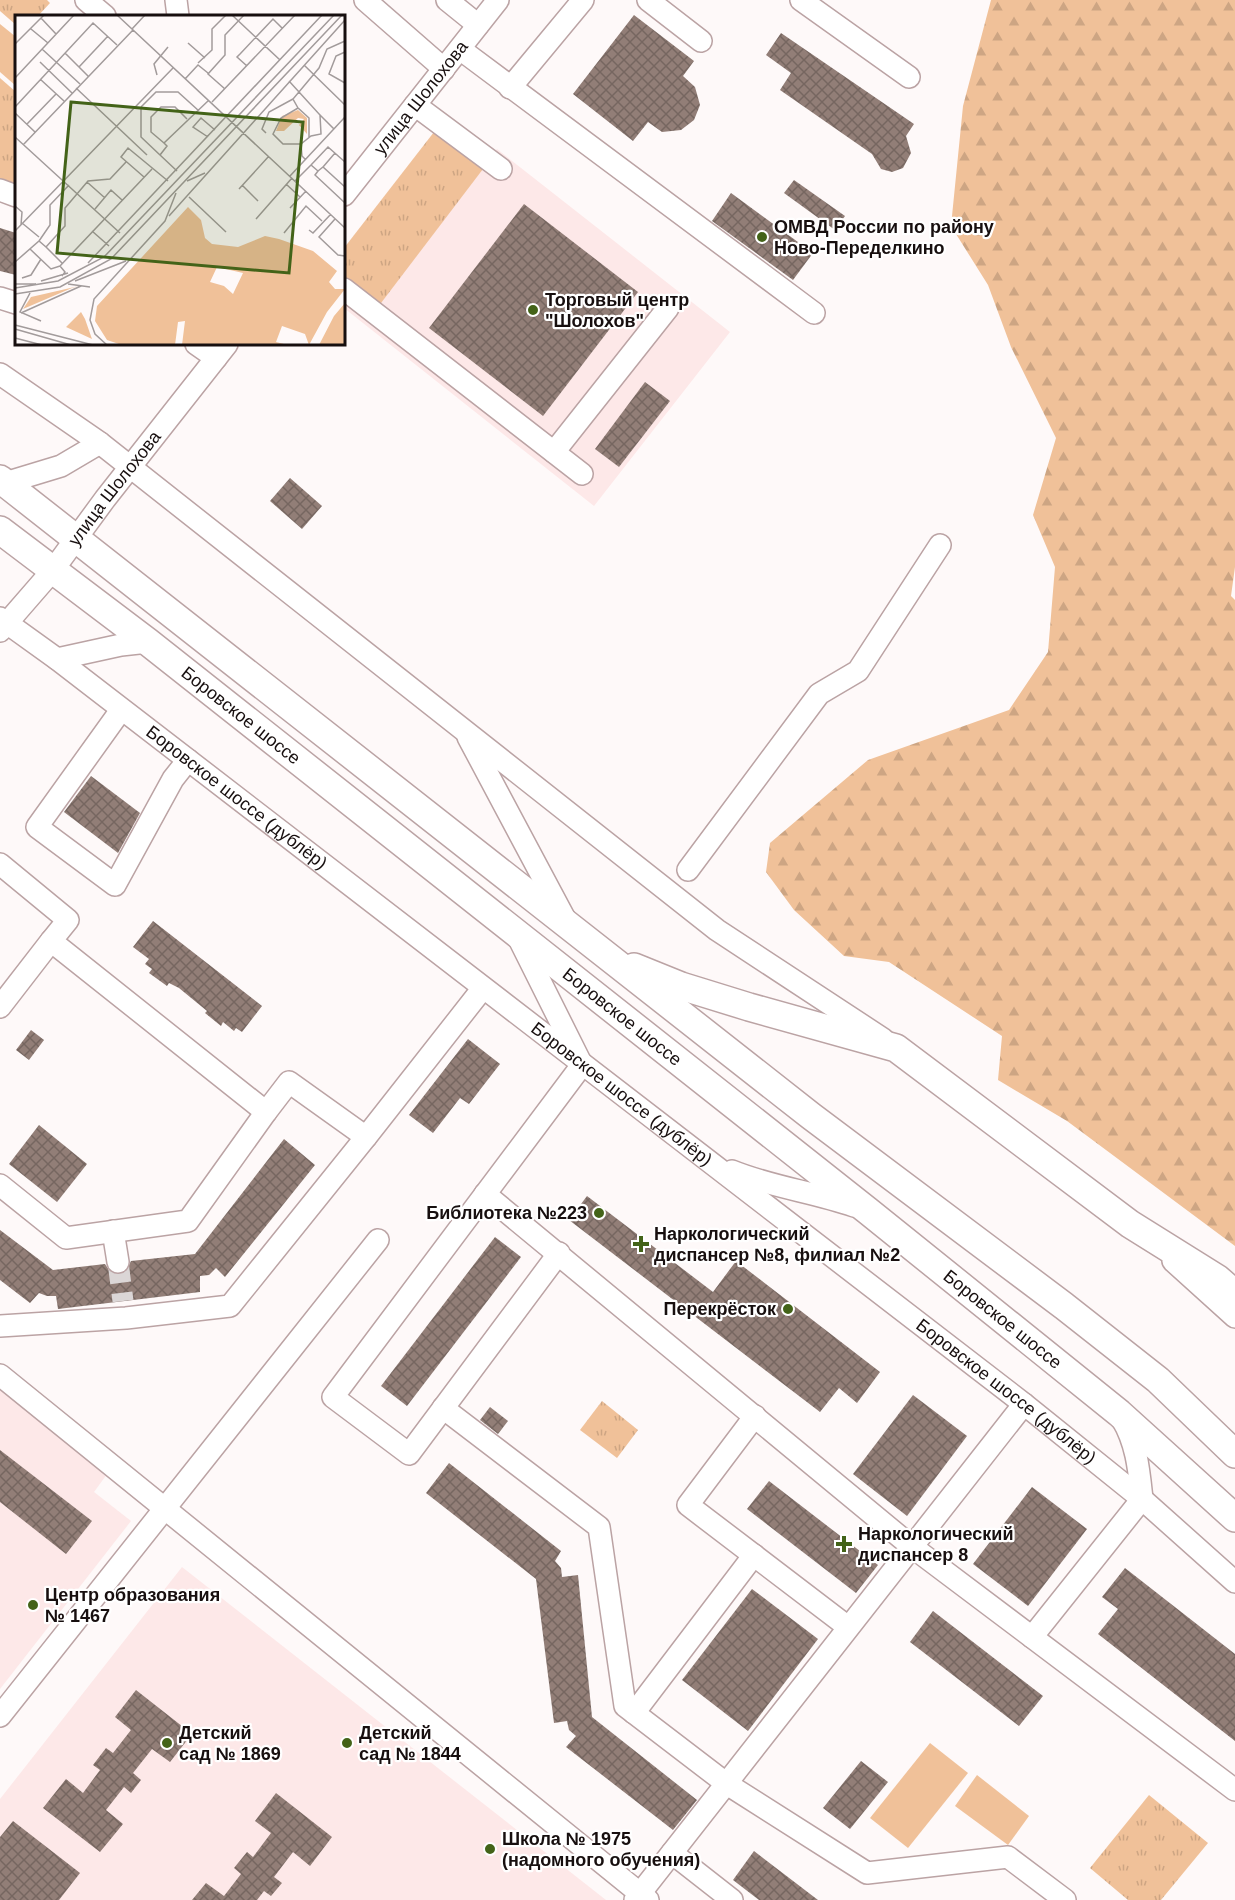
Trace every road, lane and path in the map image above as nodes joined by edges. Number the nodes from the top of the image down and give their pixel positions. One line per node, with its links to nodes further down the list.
1 (86, 0): 9 (street)
2 (176, 0): 10 (street)
3 (365, 0): 14 (street)
4 (447, 0): 11 (street)
5 (498, 0): 11 (street, улица Шолохова)
6 (583, 0): 16 (street)
7 (648, 0): 12 (street)
8 (801, 0): 15 (street)
9 (104, 15)
10 (178, 15)
11 (478, 25): 13 (street, улица Шолохова)
12 (701, 41)
13 (460, 49): 14 (street, улица Шолохова); 16 (street)
14 (444, 69): 17 (street, улица Шолохова)
15 (909, 77)
16 (510, 88): 26 (street)
17 (415, 105): 18 (street); 20 (street, улица Шолохова)
18 (501, 169)
19 (0, 190): 21 (street)
20 (345, 194)
21 (15, 196)
22 (345, 290): 31 (street)
23 (0, 298): 24 (street)
24 (15, 303)
25 (668, 308): 31 (street)
26 (814, 313)
27 (200, 345): 28 (street)
28 (221, 350): 32 (street, улица Шолохова)
29 (0, 374): 30 (street)
30 (100, 443): 32 (street); 34 (street)
31 (554, 452): 33 (street)
32 (129, 468): 36 (street, улица Шолохова); 43 (street)
33 (582, 474)
34 (2, 481): 36 (main road, Боровское шоссе)
35 (0, 530): 38 (main road, Боровское шоссе)
36 (75, 539): 38 (street, улица Шолохова); 47 (main road, Боровское шоссе)
37 (940, 545): 46 (street)
38 (52, 570): 39 (street, улица Шолохова); 40 (main road, Боровское шоссе)
39 (2, 624): 41 (street, Боровское шоссе (дублёр))
40 (148, 642): 41 (street); 48 (main road, Боровское шоссе)
41 (57, 659): 42 (street, Боровское шоссе (дублёр))
42 (121, 710): 44 (street, Боровское шоссе (дублёр)); 44 (street)
43 (463, 729): 47 (street); 53 (street)
44 (188, 760): 51 (street, Боровское шоссе (дублёр))
45 (0, 864): 49 (street)
46 (688, 870)
47 (569, 927): 50 (main road, Боровское шоссе)
48 (517, 933): 54 (street); 60 (main road, Боровское шоссе)
49 (51, 940): 52 (street); 55 (street)
50 (605, 955): 53 (main road); 74 (main road, Боровское шоссе)
51 (483, 988): 54 (street, Боровское шоссе (дублёр)); 56 (street)
52 (0, 1006)
53 (896, 1048): 61 (main road)
54 (582, 1065): 57 (street, Боровское шоссе (дублёр)); 59 (street)
55 (266, 1112): 56 (street); 62 (street)
56 (366, 1137): 68 (street)
57 (709, 1162): 60 (street); 70 (street, Боровское шоссе (дублёр))
58 (0, 1185): 62 (street)
59 (485, 1194): 64 (street); 71 (street)
60 (868, 1211): 72 (main road, Боровское шоссе)
61 (1130, 1224): 66 (main road); 67 (street)
62 (113, 1231): 65 (street)
63 (378, 1240): 76 (street)
64 (559, 1253): 71 (street); 73 (street)
65 (118, 1262)
66 (1235, 1294)
67 (1235, 1317)
68 (0, 1326)
69 (0, 1375): 76 (street)
70 (1024, 1404): 75 (street, Боровское шоссе (дублёр)); 78 (street)
71 (443, 1408): 83 (street)
72 (1119, 1413): 75 (street); 77 (main road, Боровское шоссе)
73 (755, 1416): 78 (street); 79 (street)
74 (1235, 1454)
75 (1142, 1499): 80 (street, Боровское шоссе (дублёр)); 82 (street)
76 (164, 1508): 84 (street); 88 (street)
77 (1235, 1518)
78 (911, 1546): 81 (street); 82 (street)
79 (754, 1555): 81 (street); 83 (street)
80 (1235, 1582)
81 (848, 1627): 85 (street)
82 (1032, 1637): 86 (street)
83 (634, 1713): 85 (street)
84 (0, 1716)
85 (727, 1784): 87 (street); 90 (street)
86 (1235, 1790)
87 (672, 1853): 88 (street); 89 (street)
88 (641, 1898)
89 (732, 1900)
90 (1065, 1900)

